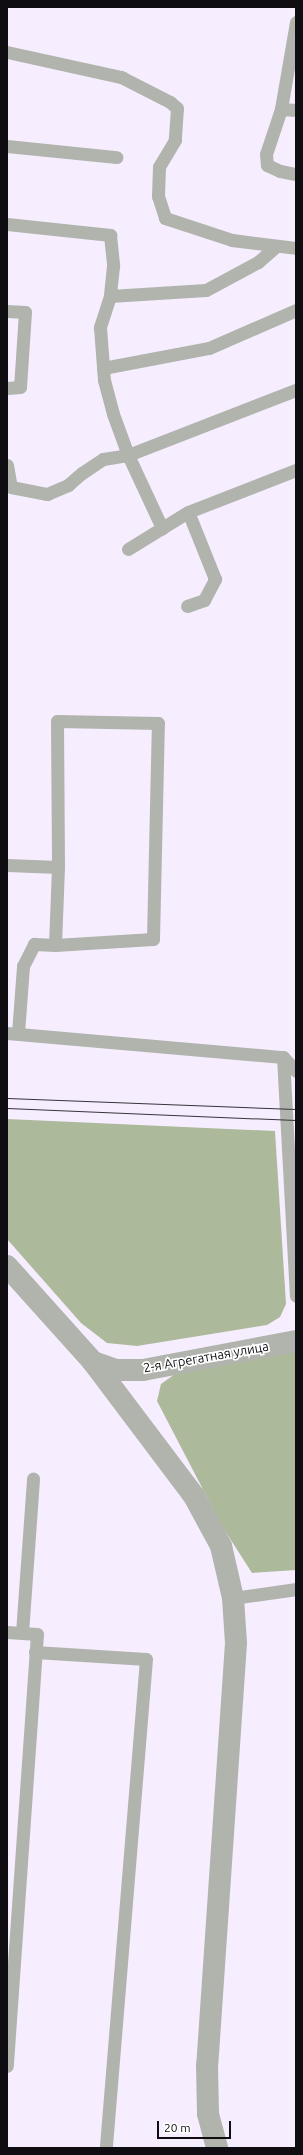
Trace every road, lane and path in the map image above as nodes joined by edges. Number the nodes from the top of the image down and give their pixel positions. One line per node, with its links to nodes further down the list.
1 (296, 22): 3 (lane)
2 (7, 52): 9 (lane)
3 (281, 109): 4 (lane); 7 (lane)
4 (296, 110)
5 (7, 146): 6 (lane)
6 (116, 157)
7 (296, 174)
8 (7, 224): 11 (lane)
9 (275, 247): 10 (lane); 11 (lane)
10 (296, 248)
11 (110, 296): 14 (lane)
12 (7, 310): 15 (lane)
13 (296, 310): 14 (lane)
14 (103, 368): 17 (lane)
15 (7, 388)
16 (296, 390): 17 (lane)
17 (128, 455): 18 (lane); 21 (lane)
18 (7, 465)
19 (296, 470): 20 (lane)
20 (188, 512): 21 (lane); 23 (lane)
21 (162, 528): 22 (lane)
22 (128, 549)
23 (187, 606)
24 (7, 865): 25 (lane)
25 (58, 867): 26 (lane); 26 (lane)
26 (55, 945): 27 (lane)
27 (12, 1033): 28 (lane)
28 (284, 1057): 29 (lane); 31 (lane)
29 (296, 1071)
30 (7, 1266): 33 (street)
31 (296, 1296)
32 (296, 1341): 33 (street, 2-я Агрегатная улица)
33 (93, 1362): 36 (street)
34 (33, 1478): 38 (lane)
35 (296, 1589): 36 (lane)
36 (233, 1598): 42 (street)
37 (7, 1632): 38 (lane)
38 (22, 1633): 39 (lane)
39 (35, 1652): 40 (lane); 41 (lane)
40 (7, 2066)
41 (106, 2148)
42 (217, 2148)

